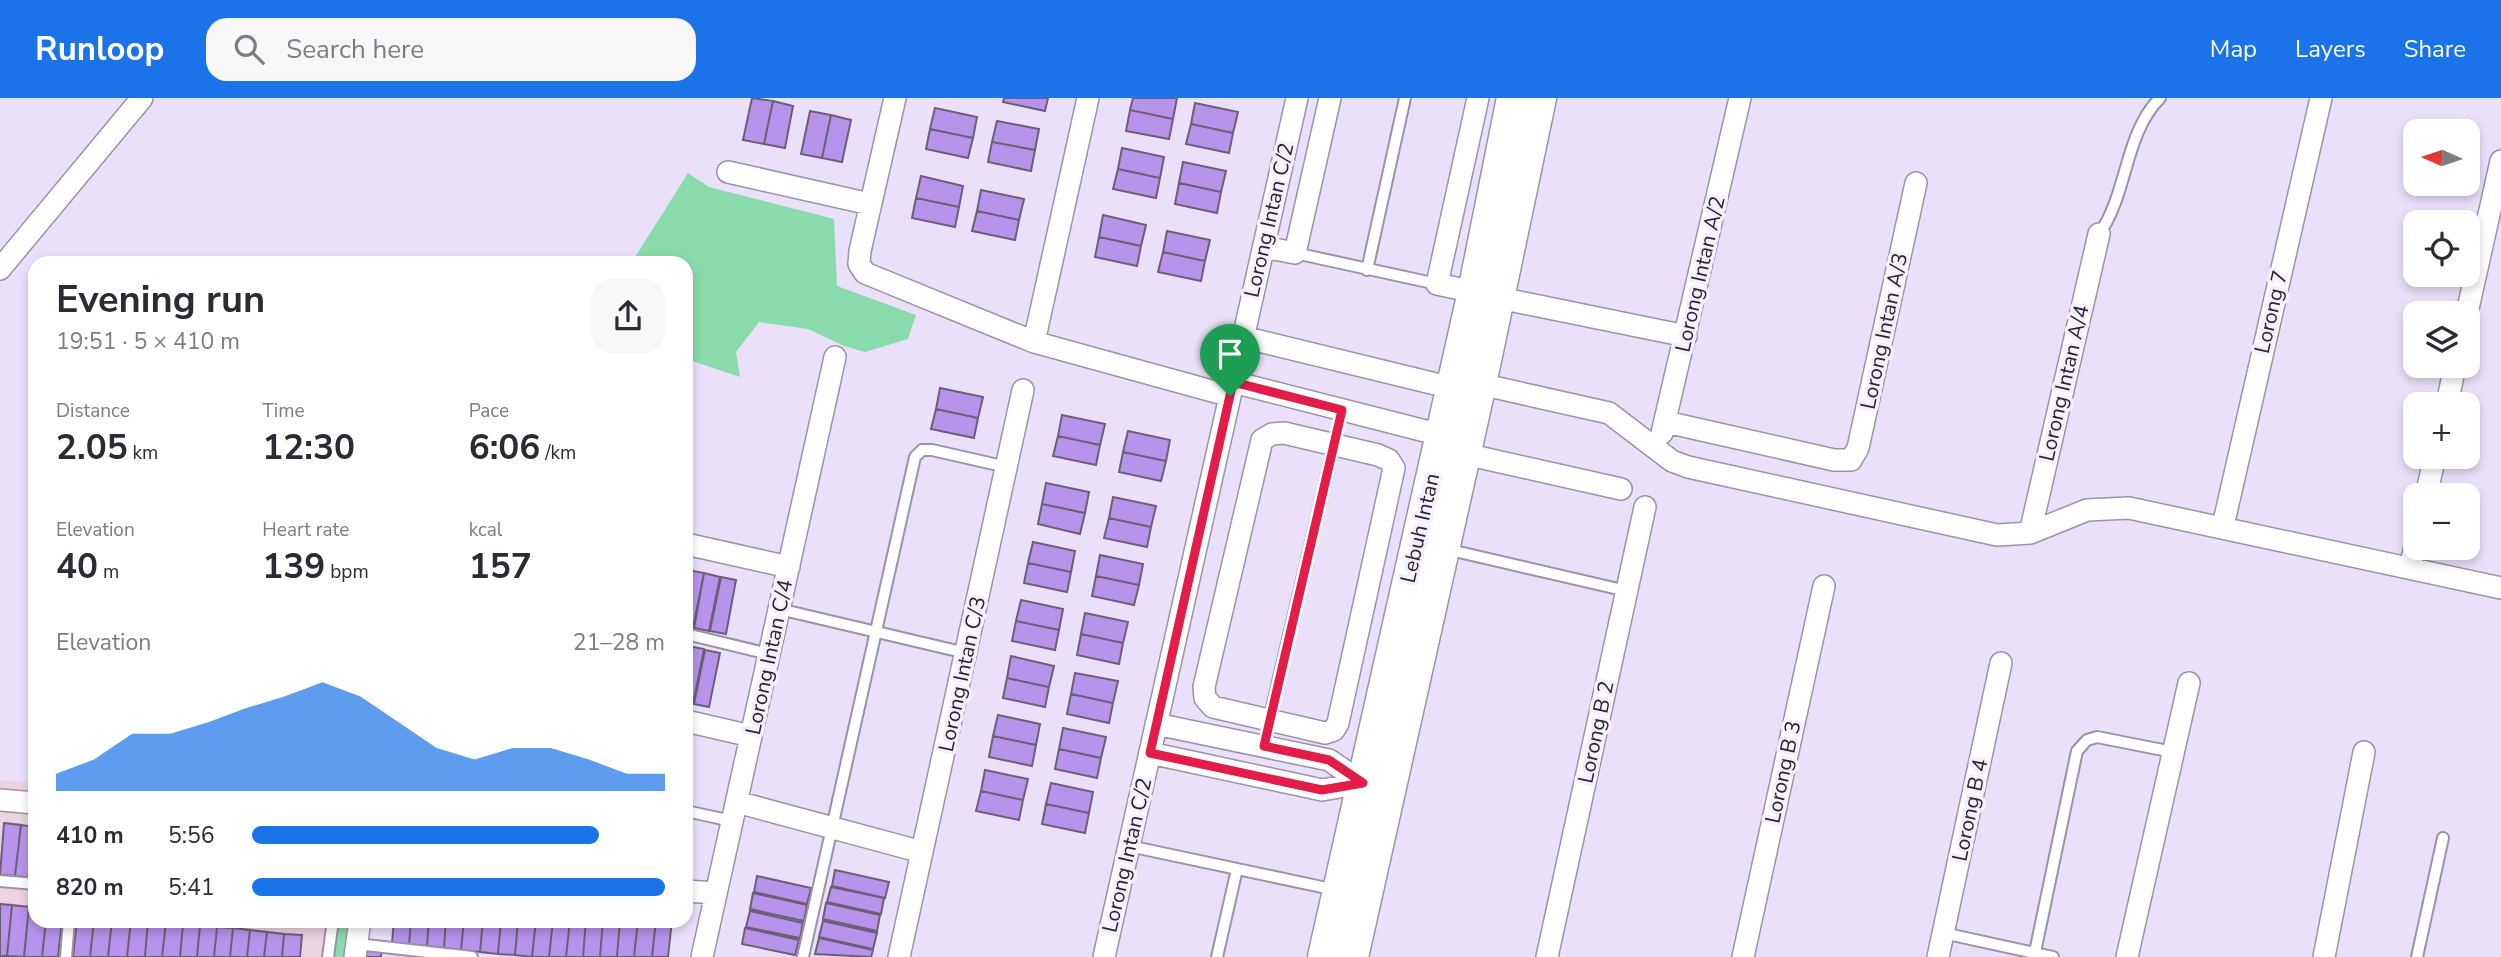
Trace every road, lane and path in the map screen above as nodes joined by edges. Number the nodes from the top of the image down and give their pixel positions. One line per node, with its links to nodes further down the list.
1 (142, 98): 20 (street)
2 (895, 98): 16 (street)
3 (1088, 98): 27 (street)
4 (1297, 98): 18 (street, Lorong Intan C/2)
5 (1330, 98): 19 (street)
6 (1405, 98): 21 (lane)
7 (1478, 98): 22 (street)
8 (1513, 98): 23 (main road, Lebuh Intan)
9 (1540, 98): 23 (main road, Lebuh Intan)
10 (1740, 98): 25 (street, Lorong Intan A/2)
11 (2160, 98): 17 (lane)
12 (2321, 98): 40 (street, Lorong 7)
13 (2501, 161): 24 (street)
14 (728, 172): 16 (street)
15 (1916, 183): 33 (street, Lorong Intan A/3)
16 (870, 204): 27 (street)
17 (2099, 234): 41 (street, Lorong Intan A/4)
18 (1264, 247): 19 (street); 26 (street, Lorong Intan C/2)
19 (1295, 253): 21 (lane)
20 (0, 269)
21 (1367, 270): 22 (lane)
22 (1437, 284): 23 (street)
23 (1486, 295): 25 (street); 29 (main road, Lebuh Intan)
24 (2470, 301)
25 (1686, 336): 33 (street, Lorong Intan A/2)
26 (1243, 337): 29 (street); 30 (street, Lorong Intan C/2)
27 (1034, 342): 30 (street)
28 (835, 357): 45 (street, Lorong Intan C/4)
29 (1466, 386): 35 (main road, Lebuh Intan); 36 (street)
30 (1231, 389): 32 (street); 59 (street, Lorong Intan C/2)
31 (1023, 390): 37 (street, Lorong Intan C/3)
32 (1342, 410): 34 (street); 35 (street)
33 (1666, 422): 36 (street, Lorong Intan A/2)
34 (1334, 445): 57 (lane); 57 (street); 57 (street)
35 (1453, 445): 38 (street); 43 (main road, Lebuh Intan); 66 (main road, Lebuh Intan)
36 (1654, 449): 41 (street)
37 (1007, 467): 51 (lane); 53 (street, Lorong Intan C/3)
38 (1622, 489)
39 (1645, 508): 49 (street, Lorong B 2)
40 (2223, 526): 41 (street); 46 (street)
41 (2030, 533)
42 (693, 546): 45 (street)
43 (1443, 549): 49 (lane); 66 (main road, Lebuh Intan)
44 (2412, 560): 46 (street)
45 (789, 567): 50 (street, Lorong Intan C/4)
46 (2410, 568): 48 (street)
47 (1824, 586): 99 (street, Lorong B 3)
48 (2501, 588)
49 (1627, 591): 98 (street, Lorong B 2)
50 (779, 609): 51 (lane); 54 (street, Lorong Intan C/4)
51 (875, 632): 53 (lane); 72 (lane)
52 (693, 636): 54 (lane)
53 (966, 653): 75 (street, Lorong Intan C/3)
54 (769, 654): 60 (street, Lorong Intan C/4)
55 (2001, 663): 85 (street, Lorong B 4)
56 (2189, 683): 62 (street)
57 (1269, 720): 61 (street)
58 (693, 724): 60 (street)
59 (1156, 724): 61 (street); 64 (street, Lorong Intan C/2)
60 (751, 736): 71 (street, Lorong Intan C/4)
61 (1264, 746): 65 (street)
62 (2173, 752): 87 (lane); 102 (street)
63 (2364, 752): 103 (street)
64 (1150, 753): 67 (street); 74 (street, Lorong Intan C/2)
65 (1329, 760): 66 (street); 67 (street)
66 (1376, 786): 67 (street); 80 (main road, Lebuh Intan); 97 (main road, Lebuh Intan)
67 (1322, 790)
68 (0, 800): 69 (street)
69 (28, 802)
70 (693, 811): 71 (lane)
71 (734, 811): 72 (street); 81 (street, Lorong Intan C/4)
72 (831, 828): 75 (street); 92 (lane)
73 (2443, 838): 104 (lane)
74 (1129, 846): 76 (lane); 94 (street, Lorong Intan C/2)
75 (922, 852): 93 (street, Lorong Intan C/3)
76 (1237, 869): 80 (lane); 95 (lane)
77 (0, 881): 78 (lane)
78 (28, 883)
79 (693, 891): 81 (street)
80 (1339, 891): 96 (main road, Lebuh Intan)
81 (716, 893): 91 (street, Lorong Intan C/4)
82 (68, 928): 88 (lane)
83 (332, 928): 89 (lane)
84 (359, 928): 86 (street)
85 (1943, 933): 87 (lane); 100 (street, Lorong B 4)
86 (356, 951): 90 (lane)
87 (2035, 955): 101 (lane)
88 (66, 957)
89 (328, 957)
90 (472, 957)
91 (702, 957)
92 (803, 957)
93 (899, 957)
94 (1104, 957)
95 (1217, 957)
96 (1324, 957)
97 (1352, 957)
98 (1548, 957)
99 (1743, 957)
100 (1938, 957)
101 (2053, 957)
102 (2127, 957)
103 (2324, 957)
104 (2417, 957)

